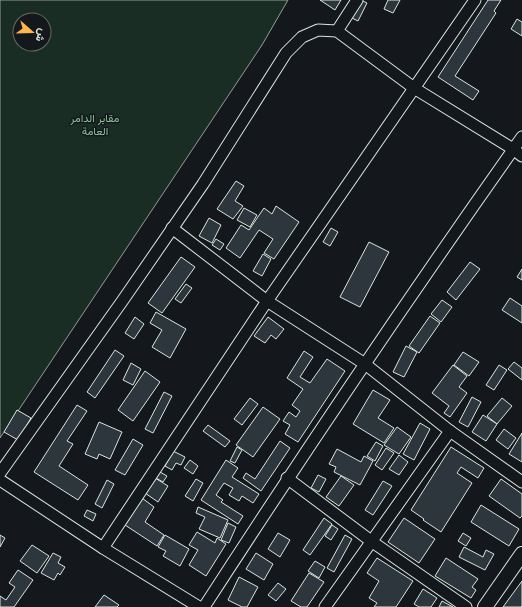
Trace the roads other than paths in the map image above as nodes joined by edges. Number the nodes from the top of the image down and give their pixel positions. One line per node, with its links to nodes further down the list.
1 (357, 0): 3 (street)
2 (475, 0): 4 (street)
3 (337, 31): 4 (street); 7 (street)
4 (414, 88): 6 (street); 8 (street)
5 (522, 137): 6 (street)
6 (518, 153): 9 (street)
7 (172, 228): 8 (street); 11 (street)
8 (267, 301): 9 (street); 16 (street)
9 (365, 364): 10 (street); 12 (street)
10 (450, 431): 14 (street); 15 (street)
11 (0, 473)
12 (288, 478): 15 (street); 19 (street)
13 (0, 480): 16 (street)
14 (522, 482)
15 (371, 541): 20 (street); 21 (street)
16 (103, 548): 18 (street)
17 (522, 554): 22 (street)
18 (199, 607)
19 (204, 607)
20 (325, 607)
21 (466, 607)
22 (485, 607)

